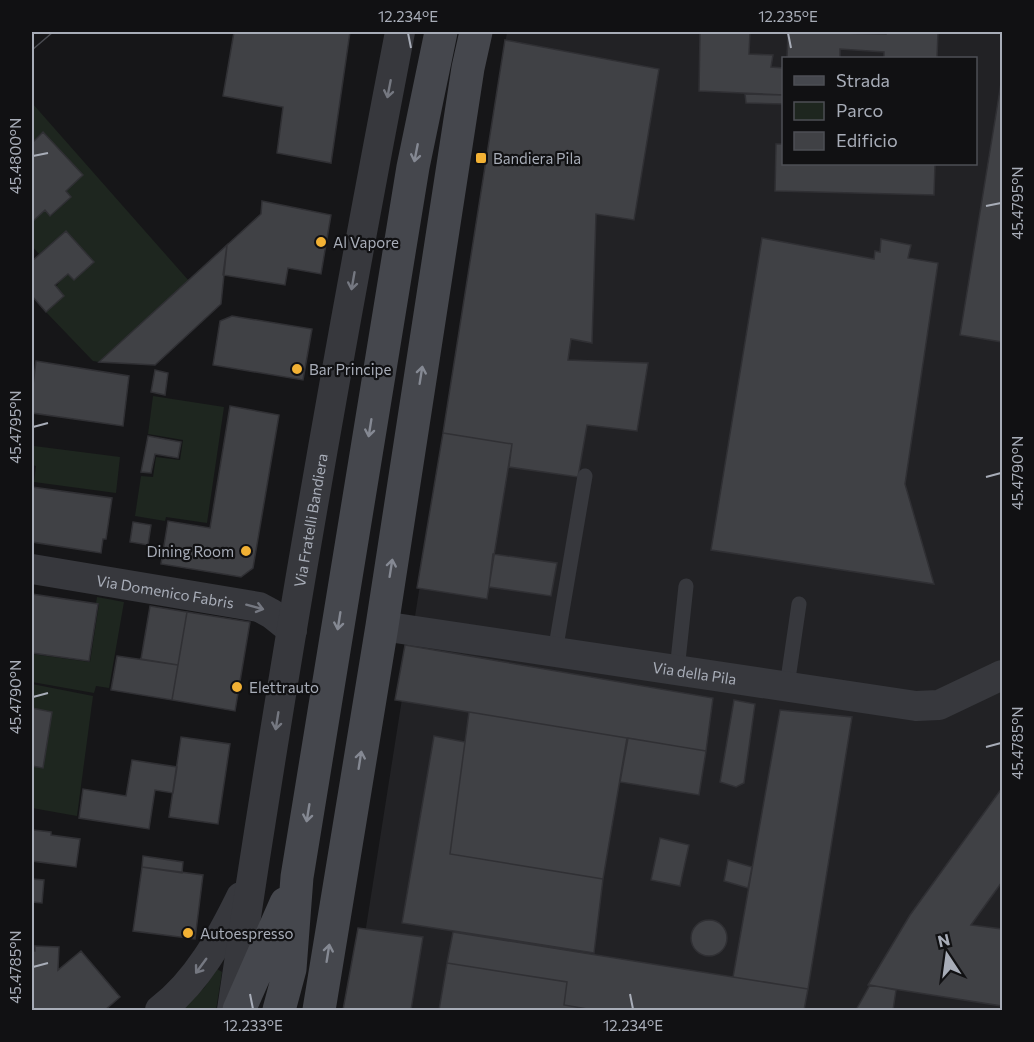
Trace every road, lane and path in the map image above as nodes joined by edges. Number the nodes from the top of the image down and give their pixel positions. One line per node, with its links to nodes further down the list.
1 (400, 32): 9 (street, Via Fratelli Bandiera, one-way to 9)
2 (441, 32): 14 (main road, one-way to 14)
3 (476, 32): 8 (main road, one-way to 3)
4 (585, 476): 10 (lane)
5 (32, 569): 9 (street, Via Domenico Fabris, one-way to 9)
6 (686, 586): 11 (lane)
7 (799, 604): 13 (lane)
8 (382, 626): 10 (street, Via della Pila); 20 (main road, one-way to 8)
9 (292, 630): 15 (street, Via Fratelli Bandiera, one-way to 15)
10 (555, 652): 11 (street, Via della Pila)
11 (677, 670): 13 (street, Via della Pila)
12 (1002, 675): 13 (street, Via della Pila)
13 (787, 686)
14 (297, 877): 18 (main road); 19 (main road)
15 (251, 879): 16 (street, one-way to 16); 17 (street, Via Fratelli Bandiera)
16 (160, 1011)
17 (232, 1011)
18 (239, 1011)
19 (279, 1011)
20 (319, 1011)

